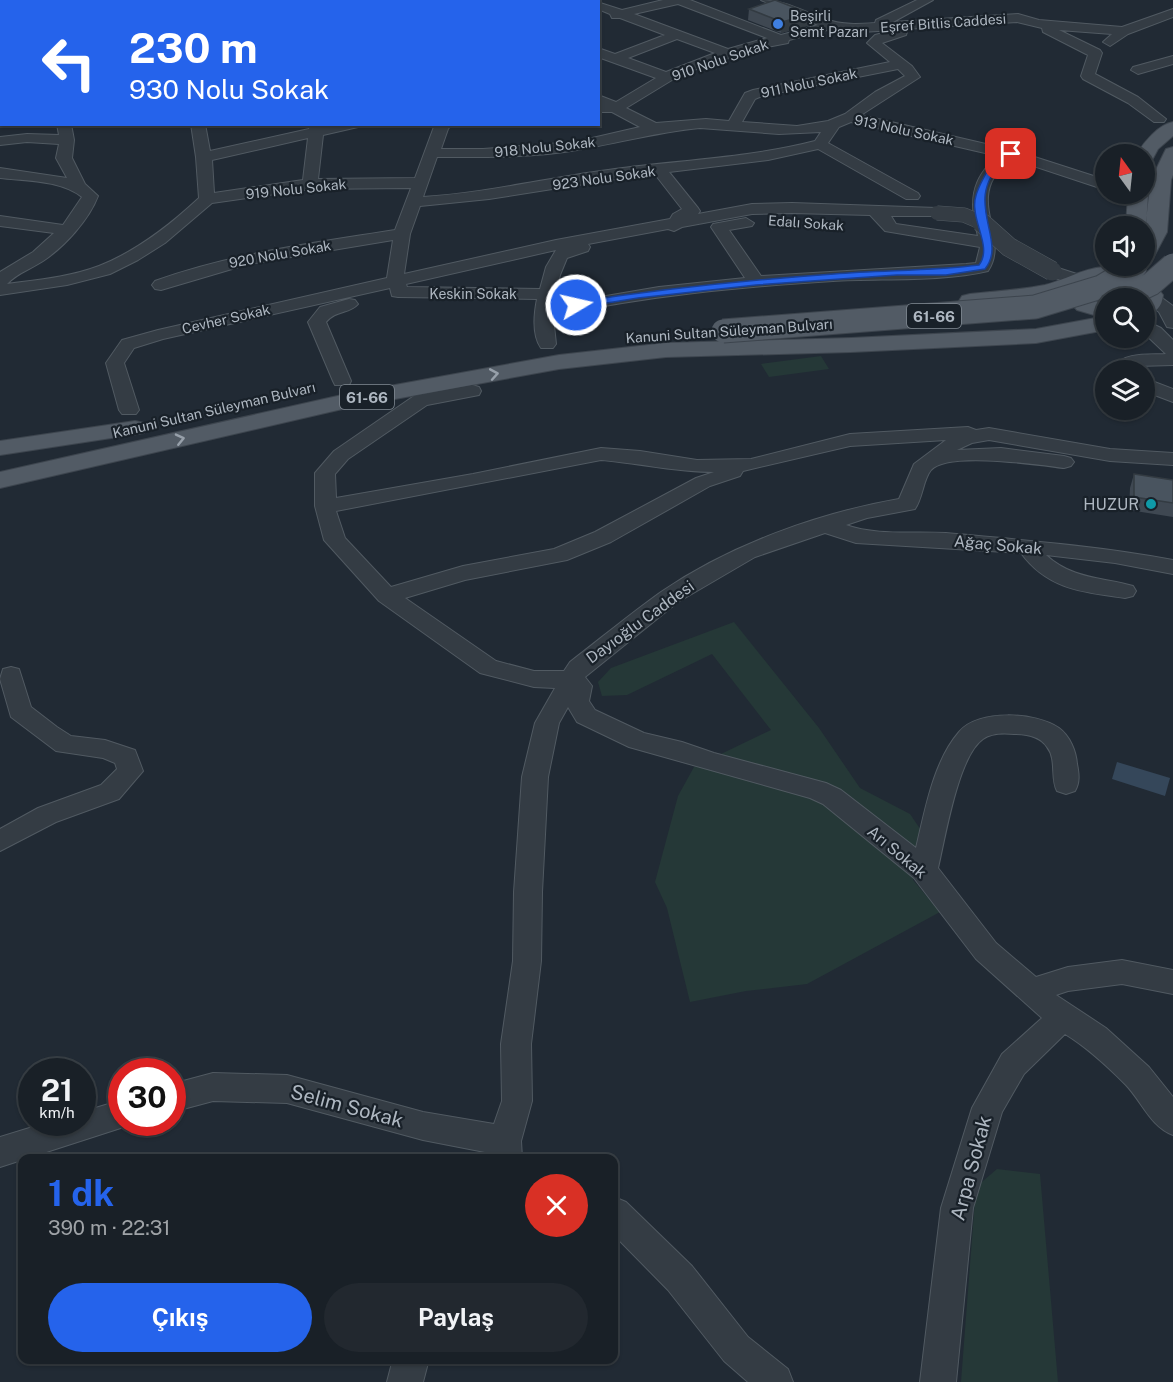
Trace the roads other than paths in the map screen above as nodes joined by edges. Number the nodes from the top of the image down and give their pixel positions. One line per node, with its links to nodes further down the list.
1 (678, 0): 10 (street); 18 (street)
2 (766, 0): 8 (street, Eşref Bitlis Caddesi)
3 (802, 0): 8 (street)
4 (927, 0): 15 (street)
5 (1164, 0): 6 (street)
6 (1173, 4)
7 (600, 6): 10 (street)
8 (784, 6): 13 (street, Eşref Bitlis Caddesi)
9 (1173, 13): 16 (street)
10 (618, 14): 11 (street); 17 (street)
11 (600, 18)
12 (1038, 24): 14 (street, Eşref Bitlis Caddesi); 16 (street, Eşref Bitlis Caddesi); 20 (street)
13 (831, 25): 15 (street, Eşref Bitlis Caddesi); 18 (street, 910 Nolu Sokak)
14 (924, 25): 15 (street, Eşref Bitlis Caddesi); 24 (street)
15 (872, 27)
16 (1123, 31): 20 (street)
17 (676, 35): 21 (street); 22 (street)
18 (783, 40): 21 (street, 910 Nolu Sokak)
19 (600, 53): 22 (street)
20 (1095, 53): 31 (street)
21 (729, 54): 26 (street, 910 Nolu Sokak)
22 (616, 58): 26 (street)
23 (1173, 60): 25 (street)
24 (901, 64): 30 (street); 35 (street, 911 Nolu Sokak)
25 (1138, 70)
26 (667, 77): 29 (street, 910 Nolu Sokak)
27 (600, 100): 29 (street)
28 (600, 109): 29 (street)
29 (615, 110): 37 (street)
30 (850, 117): 36 (street, 913 Nolu Sokak); 48 (street, 913 Nolu Sokak)
31 (1166, 123): 43 (main road)
32 (198, 126): 49 (street)
33 (338, 126): 38 (street)
34 (443, 126): 46 (street)
35 (733, 126): 37 (street, 913 Nolu Sokak); 39 (street, 913 Nolu Sokak)
36 (832, 127): 39 (street, 913 Nolu Sokak); 42 (street)
37 (657, 128): 44 (street, 918 Nolu Sokak)
38 (316, 129): 49 (street); 55 (street)
39 (783, 131): 45 (street)
40 (66, 132): 41 (street); 56 (street)
41 (0, 141)
42 (820, 144): 45 (street, 923 Nolu Sokak); 57 (street)
43 (1152, 144)
44 (575, 146): 46 (street, 918 Nolu Sokak); 52 (street)
45 (793, 152): 50 (street, 923 Nolu Sokak)
46 (431, 153): 54 (street)
47 (1173, 153): 65 (main road)
48 (1011, 154): 53 (street, 913 Nolu Sokak); 66 (street)
49 (204, 157): 58 (street)
50 (659, 170): 52 (street, 923 Nolu Sokak); 62 (street)
51 (0, 172): 56 (street)
52 (612, 174): 59 (street, 923 Nolu Sokak)
53 (1095, 181)
54 (420, 183): 55 (street, 919 Nolu Sokak); 59 (street)
55 (310, 184): 58 (street, 919 Nolu Sokak)
56 (79, 187): 63 (street)
57 (912, 196)
58 (207, 199): 76 (street)
59 (416, 202): 64 (street)
60 (882, 213): 62 (street); 66 (street); 68 (street, bridge); 71 (street, Edalı Sokak)
61 (0, 220): 63 (street)
62 (676, 224): 73 (street, Cevher Sokak); 77 (street)
63 (65, 230): 70 (street)
64 (402, 234): 72 (street, 920 Nolu Sokak); 73 (street)
65 (1155, 236)
66 (988, 243): 71 (street)
67 (1173, 265): 74 (main road, bridge)
68 (1088, 276): 75 (main road, 61-66); 80 (main road); 85 (main road, 61-66)
69 (1122, 276): 85 (main road, Kanuni Sultan Süleyman Bulvarı / 61-66, bridge)
70 (0, 281)
71 (756, 282): 81 (street)
72 (161, 285)
73 (397, 286): 77 (street, Keskin Sokak); 90 (street, Cevher Sokak); 94 (street, Cevher Sokak)
74 (1143, 288)
75 (1146, 288)
76 (0, 290)
77 (547, 294): 81 (street)
78 (1155, 299): 82 (street)
79 (1095, 308): 85 (main road, Kanuni Sultan Süleyman Bulvarı / 61-66)
80 (1095, 308)
81 (543, 313): 86 (street)
82 (1173, 323)
83 (1095, 325): 85 (main road, 61-66)
84 (1155, 332): 87 (street)
85 (731, 339): 86 (main road, Kanuni Sultan Süleyman Bulvarı / 61-66); 94 (main road, Kanuni Sultan Süleyman Bulvarı / 61-66, one-way to 85)
86 (547, 344): 90 (main road, Kanuni Sultan Süleyman Bulvarı / 61-66)
87 (1173, 351)
88 (1164, 359): 89 (street)
89 (1148, 360)
90 (342, 381): 94 (main road, Kanuni Sultan Süleyman Bulvarı / 61-66)
91 (1155, 389): 93 (street)
92 (472, 391): 104 (street)
93 (1173, 396)
94 (134, 429): 96 (main road, 61-66); 97 (main road, Kanuni Sultan Süleyman Bulvarı / 61-66); 102 (main road, Kanuni Sultan Süleyman Bulvarı / 61-66); 103 (main road, 61-66)
95 (988, 434): 98 (street, Dayıoğlu Caddesi); 99 (street, Dayıoğlu Caddesi); 100 (street)
96 (0, 448)
97 (0, 458)
98 (935, 458): 101 (street); 105 (street, Dayıoğlu Caddesi)
99 (1173, 459)
100 (751, 465): 104 (street); 109 (street)
101 (1173, 476)
102 (0, 480)
103 (0, 491)
104 (325, 506): 109 (street)
105 (824, 525): 106 (street, Ağaç Sokak); 111 (street, Dayıoğlu Caddesi)
106 (1028, 547): 107 (street, Ağaç Sokak); 108 (street)
107 (1173, 567)
108 (1125, 591)
109 (387, 596): 111 (street)
110 (11, 675): 113 (street)
111 (571, 680): 114 (street, Arı Sokak); 121 (street, Dayıoğlu Caddesi)
112 (1066, 784): 114 (street)
113 (0, 841)
114 (924, 870): 116 (street, Arı Sokak)
115 (1173, 982): 116 (street)
116 (1032, 991): 117 (street, Arı Sokak)
117 (1063, 1017): 120 (street, Arı Sokak); 127 (street, Arpa Sokak)
118 (186, 1094): 121 (street, Selim Sokak)
119 (108, 1118): 122 (street)
120 (1173, 1121)
121 (505, 1149)
122 (0, 1152)
123 (618, 1217): 126 (street)
124 (410, 1364): 125 (street)
125 (405, 1382)
126 (775, 1382)
127 (938, 1382)

